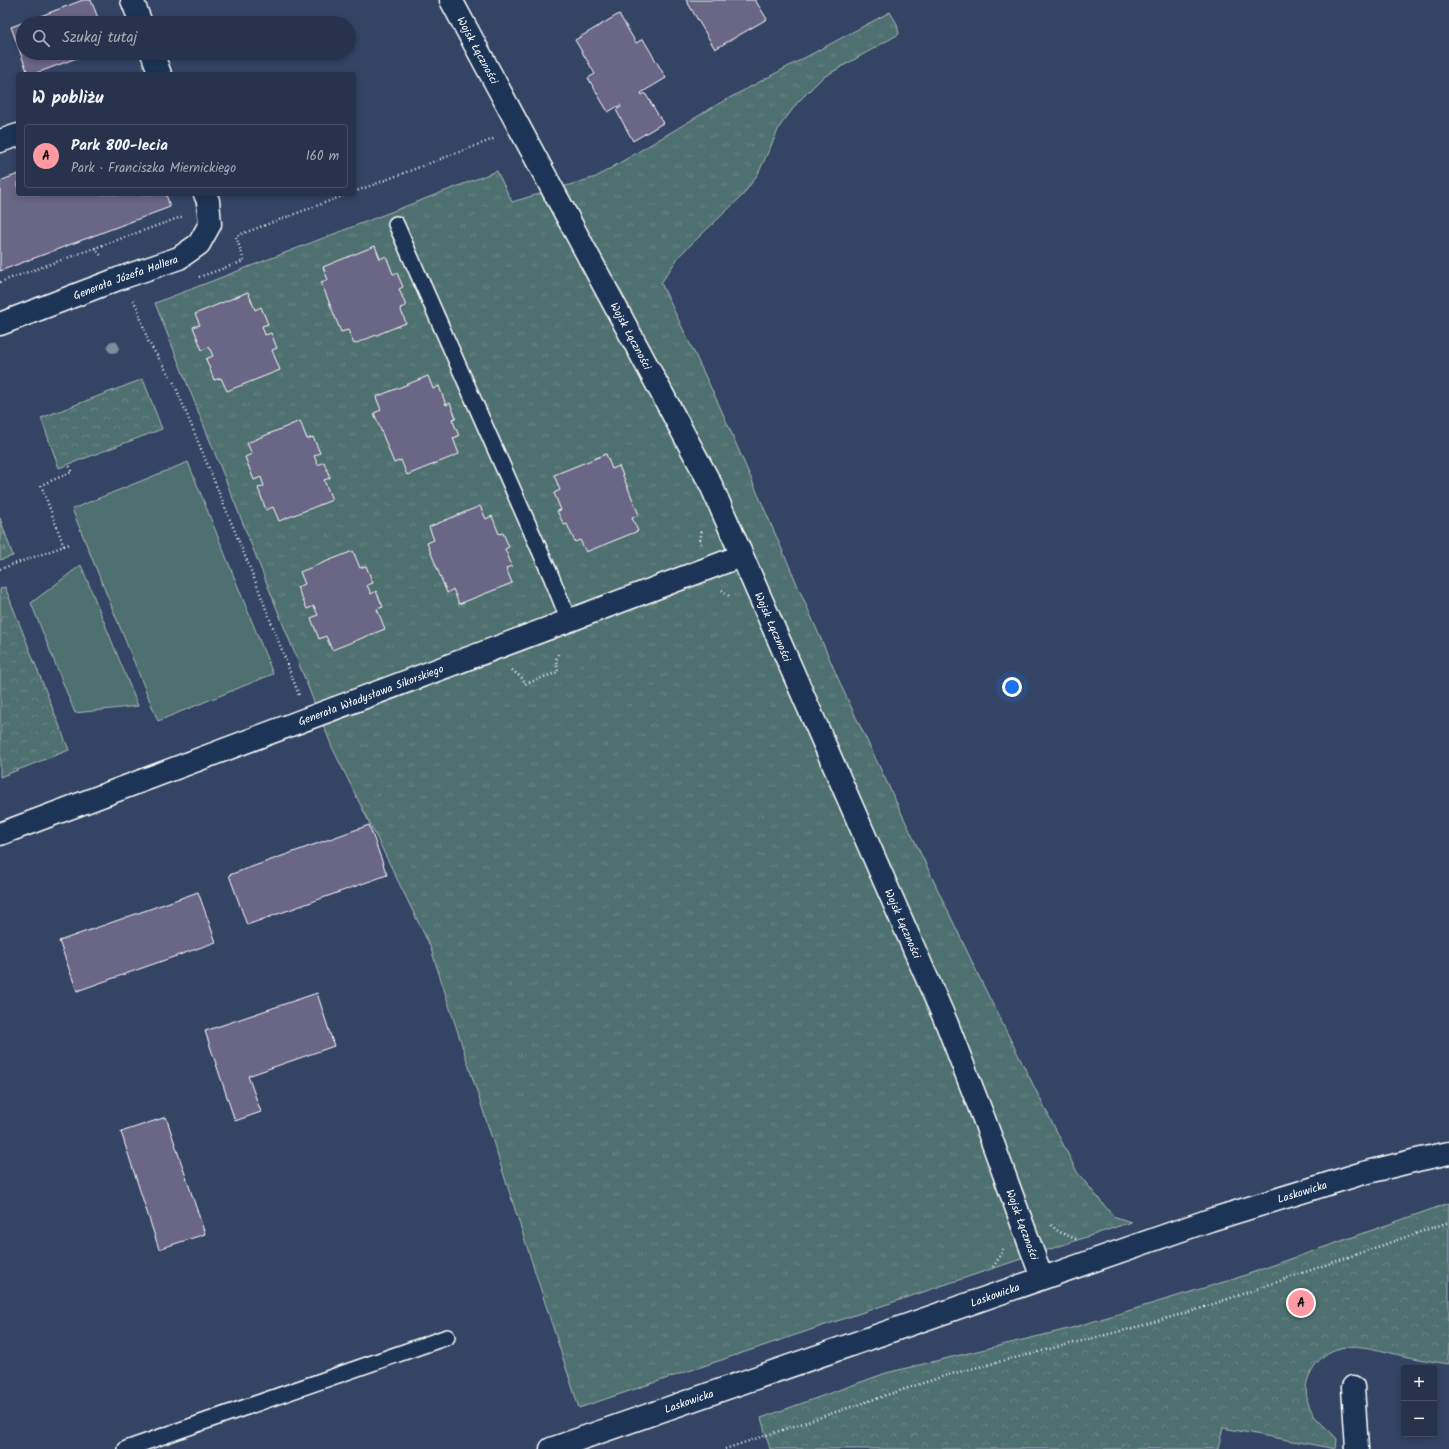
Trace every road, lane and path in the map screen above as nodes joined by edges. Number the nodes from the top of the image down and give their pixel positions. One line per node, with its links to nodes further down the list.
1 (132, 0): 3 (street)
2 (451, 0): 20 (street, Wojsk Łączności)
3 (138, 16)
4 (155, 60): 5 (street)
5 (159, 72)
6 (16, 136): 8 (street)
7 (499, 137): 9 (path)
8 (0, 142)
9 (356, 191)
10 (206, 196): 15 (street, Generała Józefa Hallera)
11 (186, 215): 13 (path)
12 (396, 224): 24 (lane)
13 (0, 282)
14 (134, 302): 25 (path)
15 (0, 324)
16 (69, 465): 19 (path)
17 (702, 524): 21 (path)
18 (70, 544): 19 (path)
19 (64, 546): 22 (path)
20 (742, 556): 21 (street, Generała Władysława Sikorskiego); 33 (street, Wojsk Łączności)
21 (711, 567): 23 (path); 24 (street, Generała Władysława Sikorskiego)
22 (0, 569)
23 (733, 600)
24 (569, 622): 26 (street, Generała Władysława Sikorskiego)
25 (300, 695)
26 (0, 834)
27 (1447, 1152): 33 (street, Laskowicka)
28 (1449, 1222): 38 (path)
29 (1050, 1224): 30 (path)
30 (1082, 1239)
31 (1003, 1240): 32 (path)
32 (990, 1270)
33 (1042, 1278): 37 (street, Laskowicka)
34 (447, 1337): 36 (lane)
35 (1353, 1387): 39 (street)
36 (126, 1449)
37 (551, 1449)
38 (725, 1449)
39 (1357, 1449)

